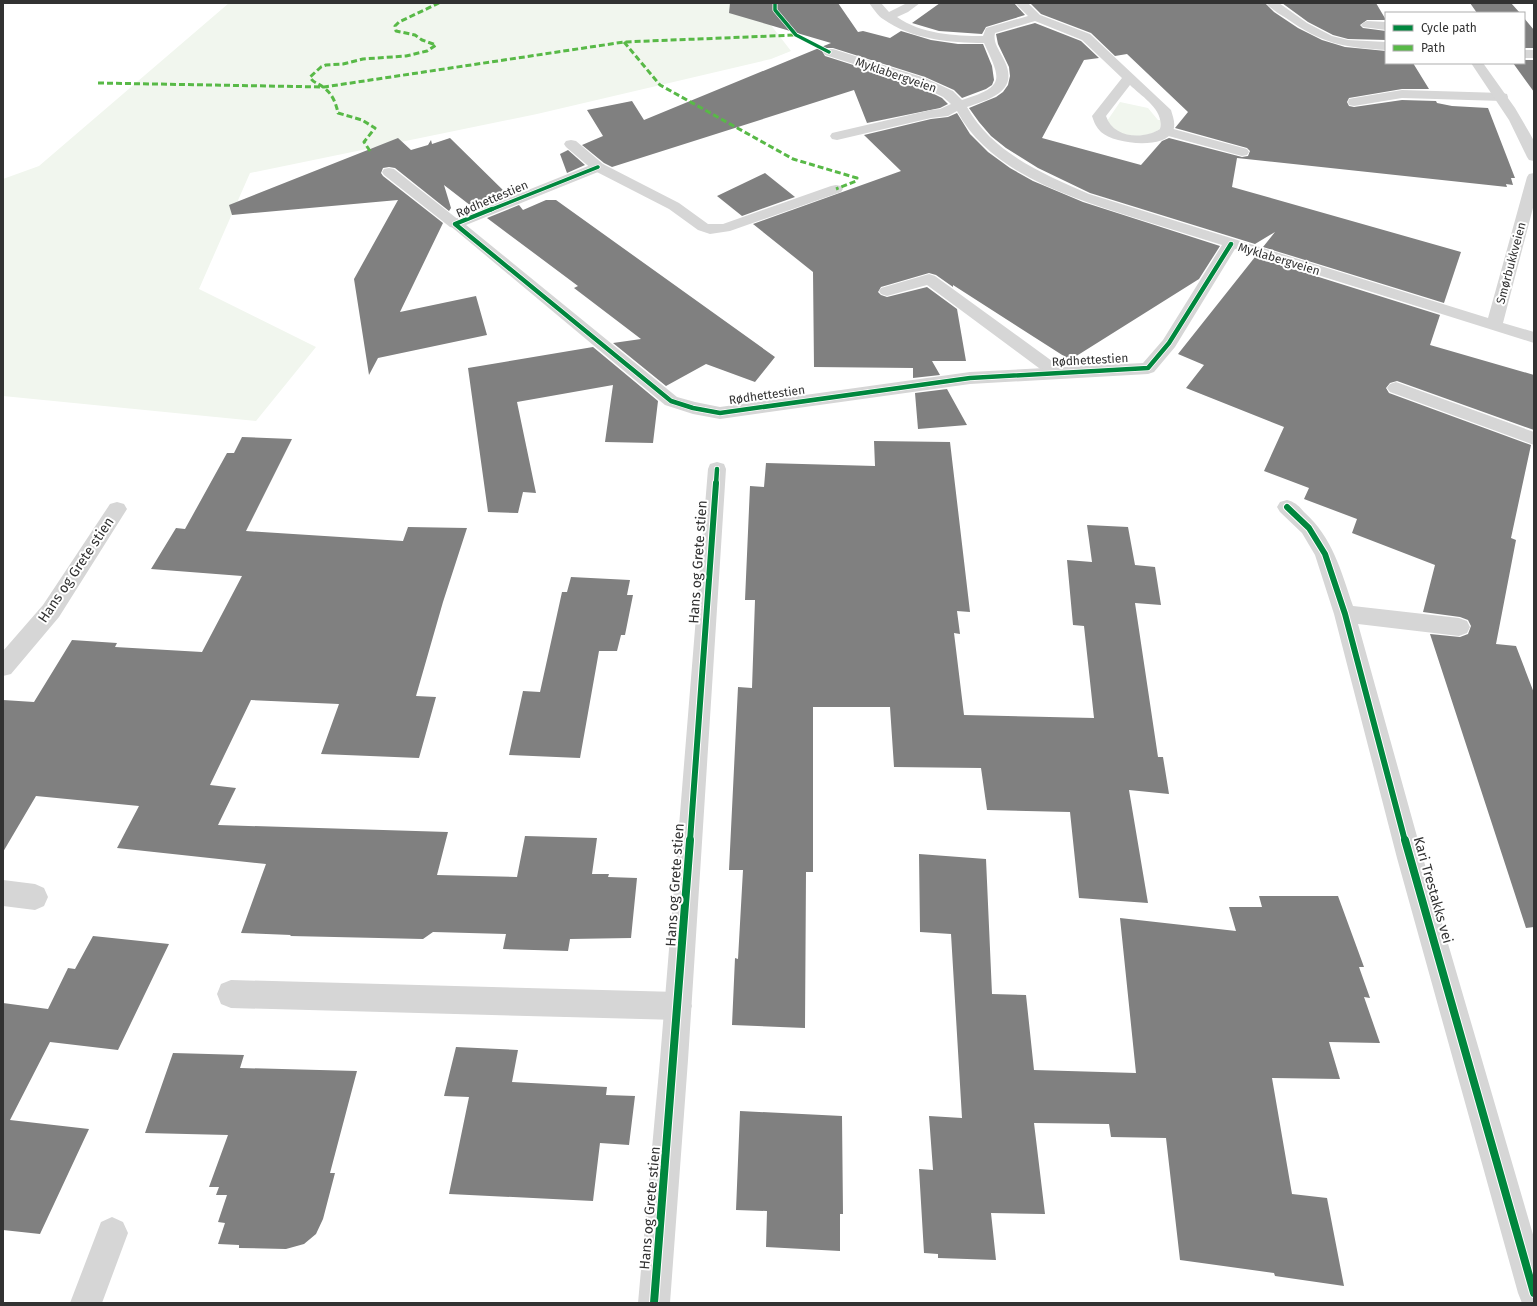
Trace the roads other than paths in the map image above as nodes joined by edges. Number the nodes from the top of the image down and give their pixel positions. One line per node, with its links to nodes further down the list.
1 (875, 3): 5 (street)
2 (914, 3): 5 (street)
3 (1021, 3): 6 (street)
4 (1272, 3): 10 (street)
5 (888, 17): 9 (street)
6 (1036, 17): 9 (street); 13 (street)
7 (1367, 25): 8 (street)
8 (1385, 26)
9 (988, 40): 16 (street, Myklabergveien)
10 (1385, 46)
11 (828, 52): 16 (street, Myklabergveien)
12 (1478, 64): 14 (street)
13 (1129, 77): 17 (street); 17 (street)
14 (1502, 97): 15 (street); 21 (street)
15 (1354, 102)
16 (960, 105): 18 (street, Myklabergveien); 27 (street, Myklabergveien)
17 (1166, 131): 20 (street)
18 (837, 136)
19 (572, 144): 22 (street)
20 (1242, 152)
21 (1534, 157)
22 (598, 167): 25 (street); 26 (street, Rødhettestien)
23 (389, 172): 26 (street)
24 (1534, 177): 29 (street, Smørbukkveien)
25 (836, 189)
26 (456, 224): 31 (street, Rødhettestien)
27 (1231, 244): 29 (street, Myklabergveien); 31 (street, Rødhettestien)
28 (887, 291): 31 (street)
29 (1494, 326): 30 (street, Myklabergveien)
30 (1534, 338)
31 (1057, 373)
32 (1396, 388): 33 (street)
33 (1534, 439)
34 (717, 469): 43 (street, Hans og Grete stien)
35 (1286, 507): 37 (street, Kari Trestakks vei)
36 (117, 509): 39 (street, Hans og Grete stien)
37 (1345, 614): 38 (street); 45 (street, Kari Trestakks vei)
38 (1459, 627)
39 (3, 667)
40 (3, 894): 41 (street)
41 (35, 897)
42 (231, 994): 43 (street)
43 (678, 1006): 47 (street, Hans og Grete stien)
44 (112, 1233): 46 (street)
45 (1534, 1293)
46 (86, 1303)
47 (654, 1303)

